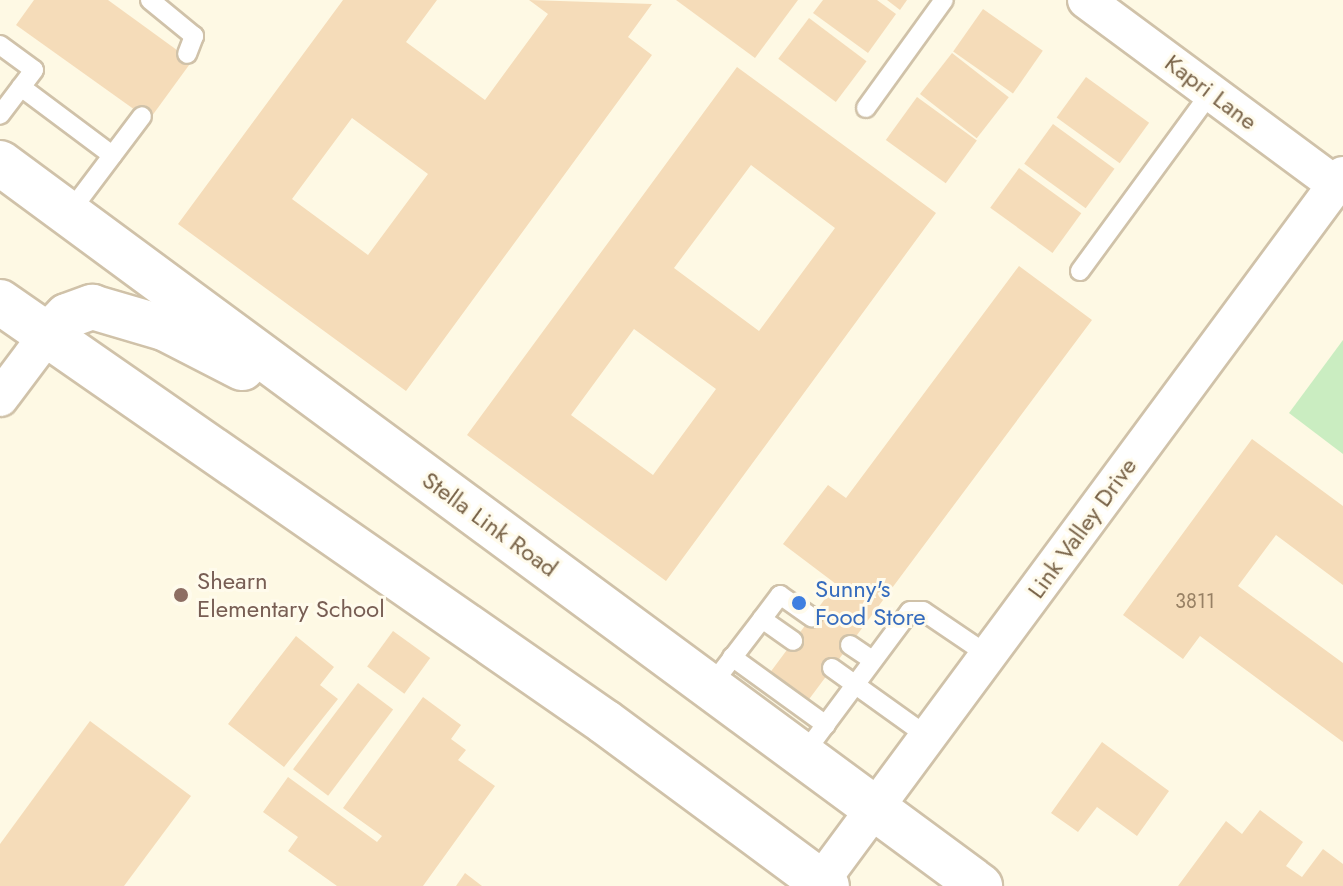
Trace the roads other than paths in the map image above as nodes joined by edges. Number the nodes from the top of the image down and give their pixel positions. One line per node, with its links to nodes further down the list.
1 (150, 0): 5 (lane)
2 (944, 0): 8 (lane)
3 (1086, 0): 7 (street, Kapri Lane)
4 (0, 45): 6 (lane)
5 (187, 54)
6 (21, 87): 9 (lane); 11 (lane)
7 (1211, 92): 13 (street, Kapri Lane); 15 (lane)
8 (866, 108)
9 (0, 115)
10 (142, 116): 11 (lane)
11 (112, 155): 14 (lane)
12 (0, 163): 14 (main road, Stella Link Road)
13 (1339, 180): 24 (street, Link Valley Drive)
14 (68, 213): 19 (main road, Stella Link Road)
15 (1080, 271)
16 (0, 302): 17 (main road)
17 (45, 338): 18 (street); 19 (main road); 32 (main road)
18 (0, 398)
19 (364, 432): 27 (main road, Stella Link Road)
20 (812, 617): 21 (lane)
21 (762, 619): 22 (lane); 27 (lane)
22 (793, 641)
23 (850, 645): 25 (lane)
24 (988, 655): 25 (lane); 29 (street, Link Valley Drive)
25 (872, 660): 28 (lane)
26 (832, 668): 28 (lane)
27 (721, 672): 30 (main road, Stella Link Road)
28 (855, 684): 29 (lane); 30 (lane)
29 (927, 736): 31 (street, Link Valley Drive)
30 (814, 740): 31 (main road, Stella Link Road)
31 (875, 808): 32 (street, Link Valley Drive); 33 (main road, Stella Link Road)
32 (824, 884)
33 (980, 886)

